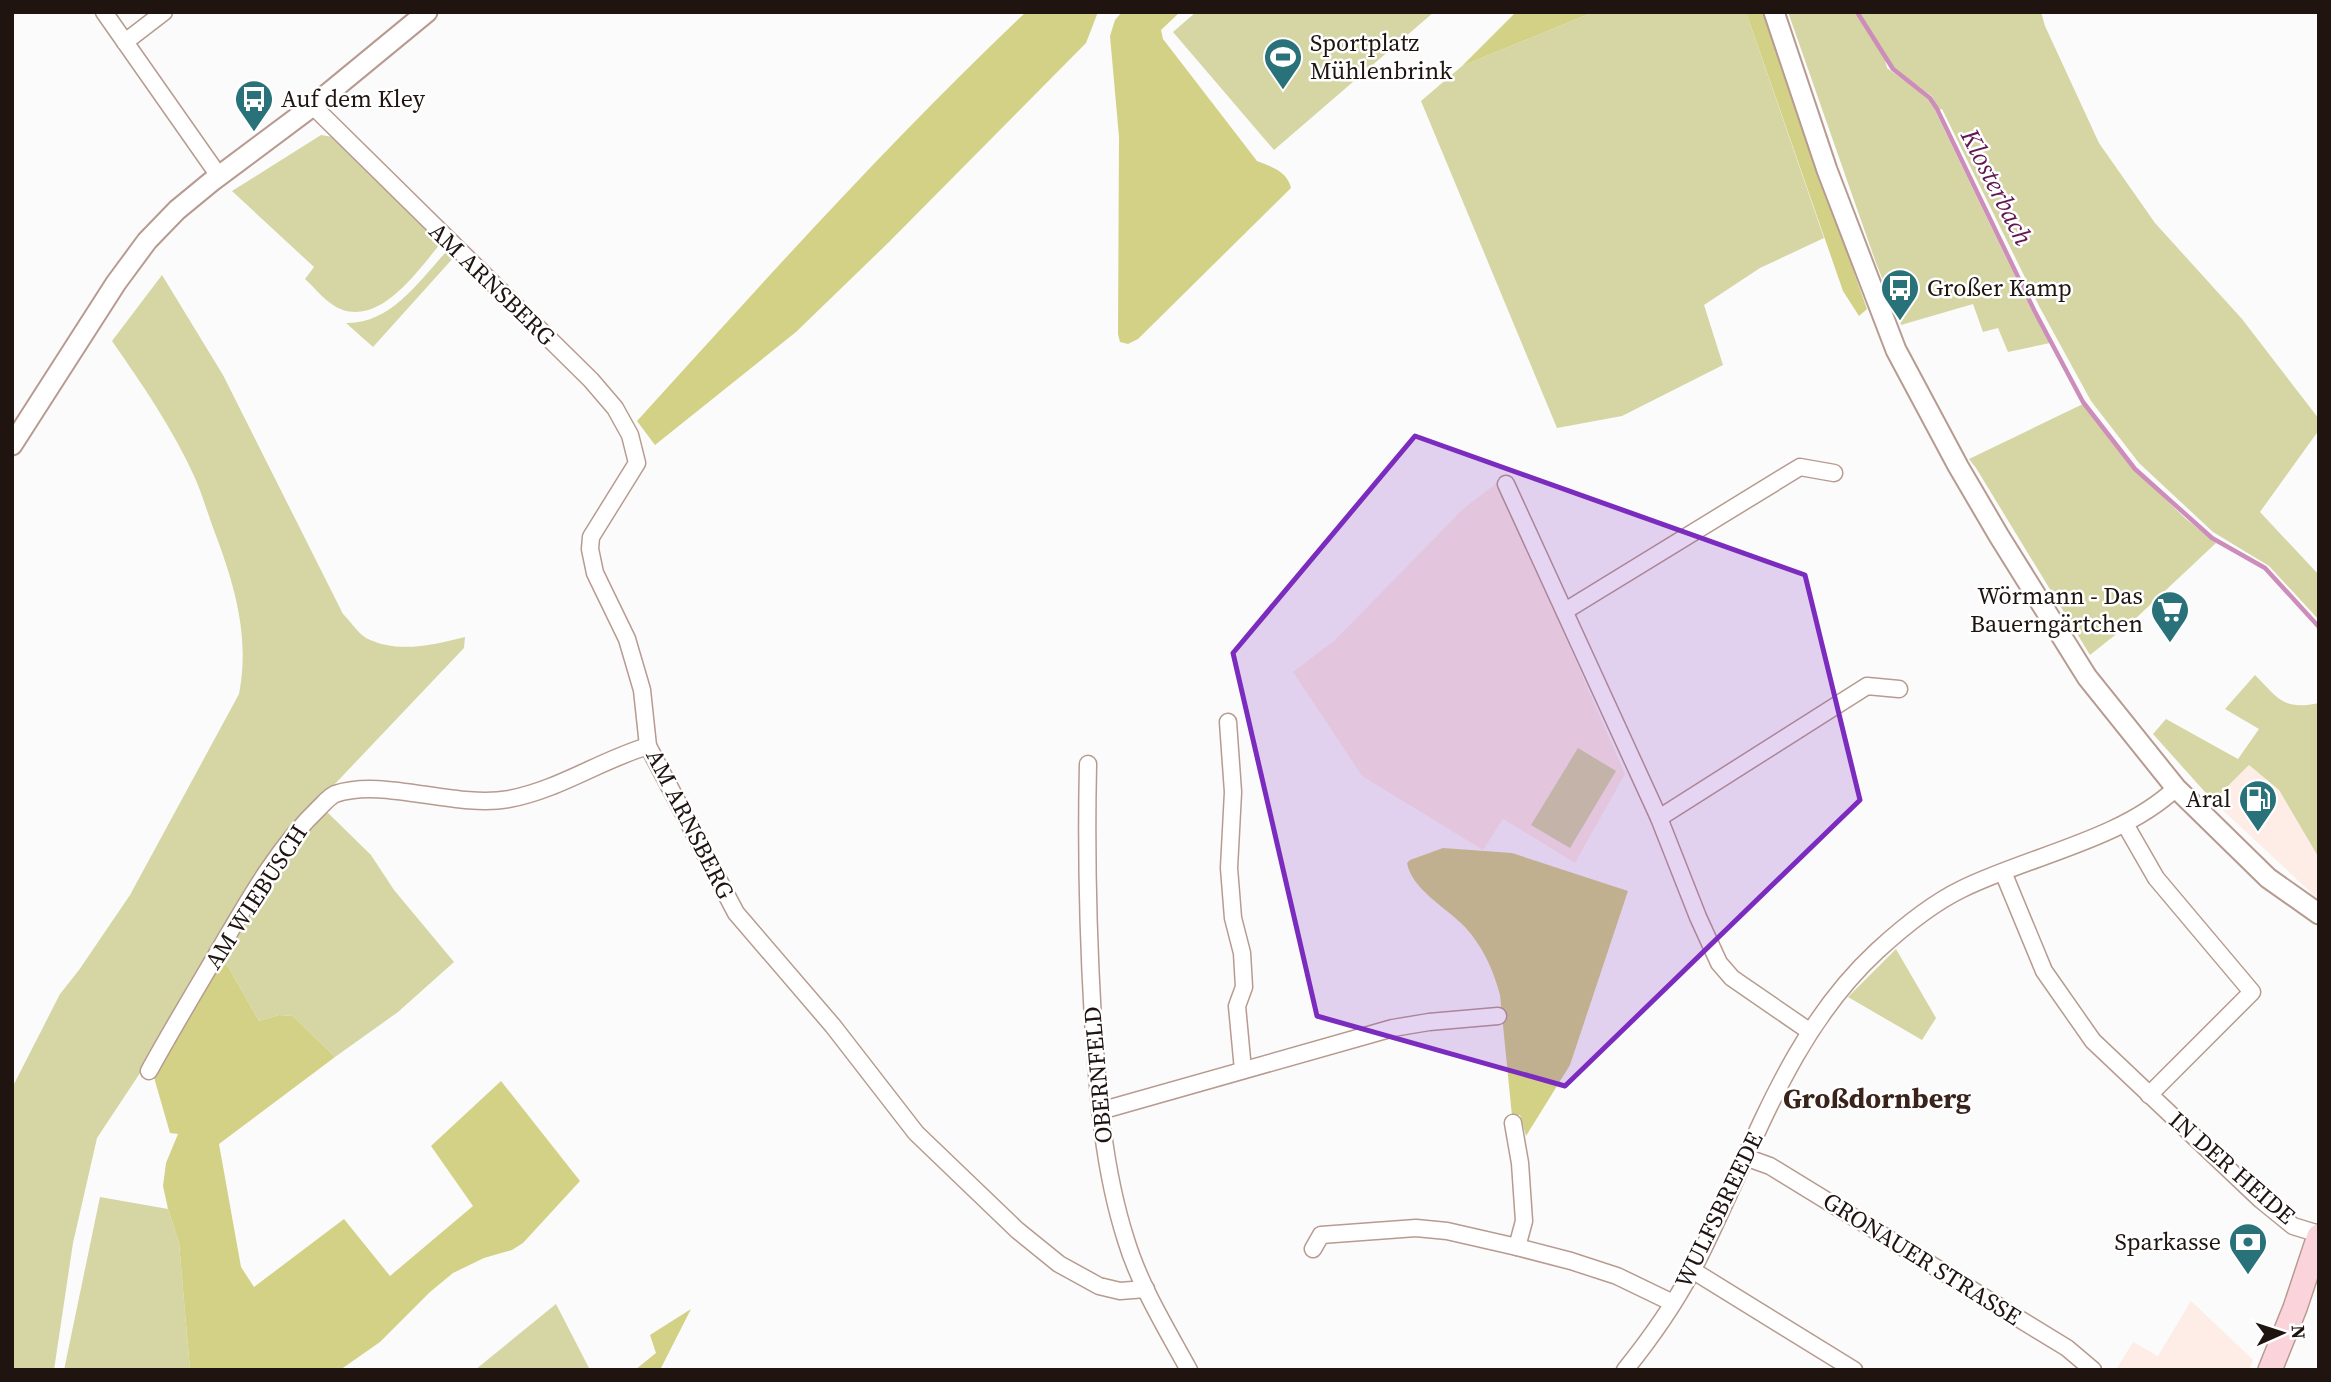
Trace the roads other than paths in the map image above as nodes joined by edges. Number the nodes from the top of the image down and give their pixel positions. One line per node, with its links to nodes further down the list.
1 (104, 12): 5 (street)
2 (164, 12): 5 (street)
3 (427, 12): 6 (street)
4 (1774, 12): 16 (street)
5 (125, 42): 7 (street)
6 (314, 106): 7 (street); 14 (street, AM ARNSBERG)
7 (219, 176): 8 (street)
8 (12, 445)
9 (1834, 473): 11 (street)
10 (1506, 484): 11 (street)
11 (1565, 611): 17 (street)
12 (1899, 689): 17 (street)
13 (1228, 722): 23 (street)
14 (649, 746): 24 (street, AM WIEBUSCH); 33 (street, AM ARNSBERG)
15 (1088, 764): 26 (street, OBERNFELD)
16 (2176, 788): 18 (street, WULFSBREEDE); 20 (street)
17 (1659, 818): 22 (street)
18 (2125, 824): 19 (street, WULFSBREEDE); 25 (street, IN DER HEIDE)
19 (2003, 872): 22 (street, WULFSBREEDE); 25 (street, IN DER HEIDE)
20 (2319, 914)
21 (1498, 1016): 23 (street)
22 (1809, 1031): 28 (street, WULFSBREEDE)
23 (1243, 1070): 26 (street)
24 (149, 1071)
25 (2149, 1095): 29 (street, IN DER HEIDE)
26 (1100, 1111): 33 (street, OBERNFELD)
27 (1513, 1123): 30 (street)
28 (1745, 1157): 32 (street, WULFSBREEDE); 38 (street, GRONAUER STRASSE)
29 (2319, 1235): 39 (main road)
30 (1517, 1247): 31 (street); 34 (street)
31 (1313, 1249)
32 (1692, 1270): 34 (street, WULFSBREEDE); 37 (street)
33 (1146, 1289): 35 (street, OBERNFELD)
34 (1673, 1303): 36 (street, WULFSBREEDE)
35 (1189, 1370)
36 (1625, 1370)
37 (1854, 1370)
38 (2093, 1370)
39 (2270, 1370)

